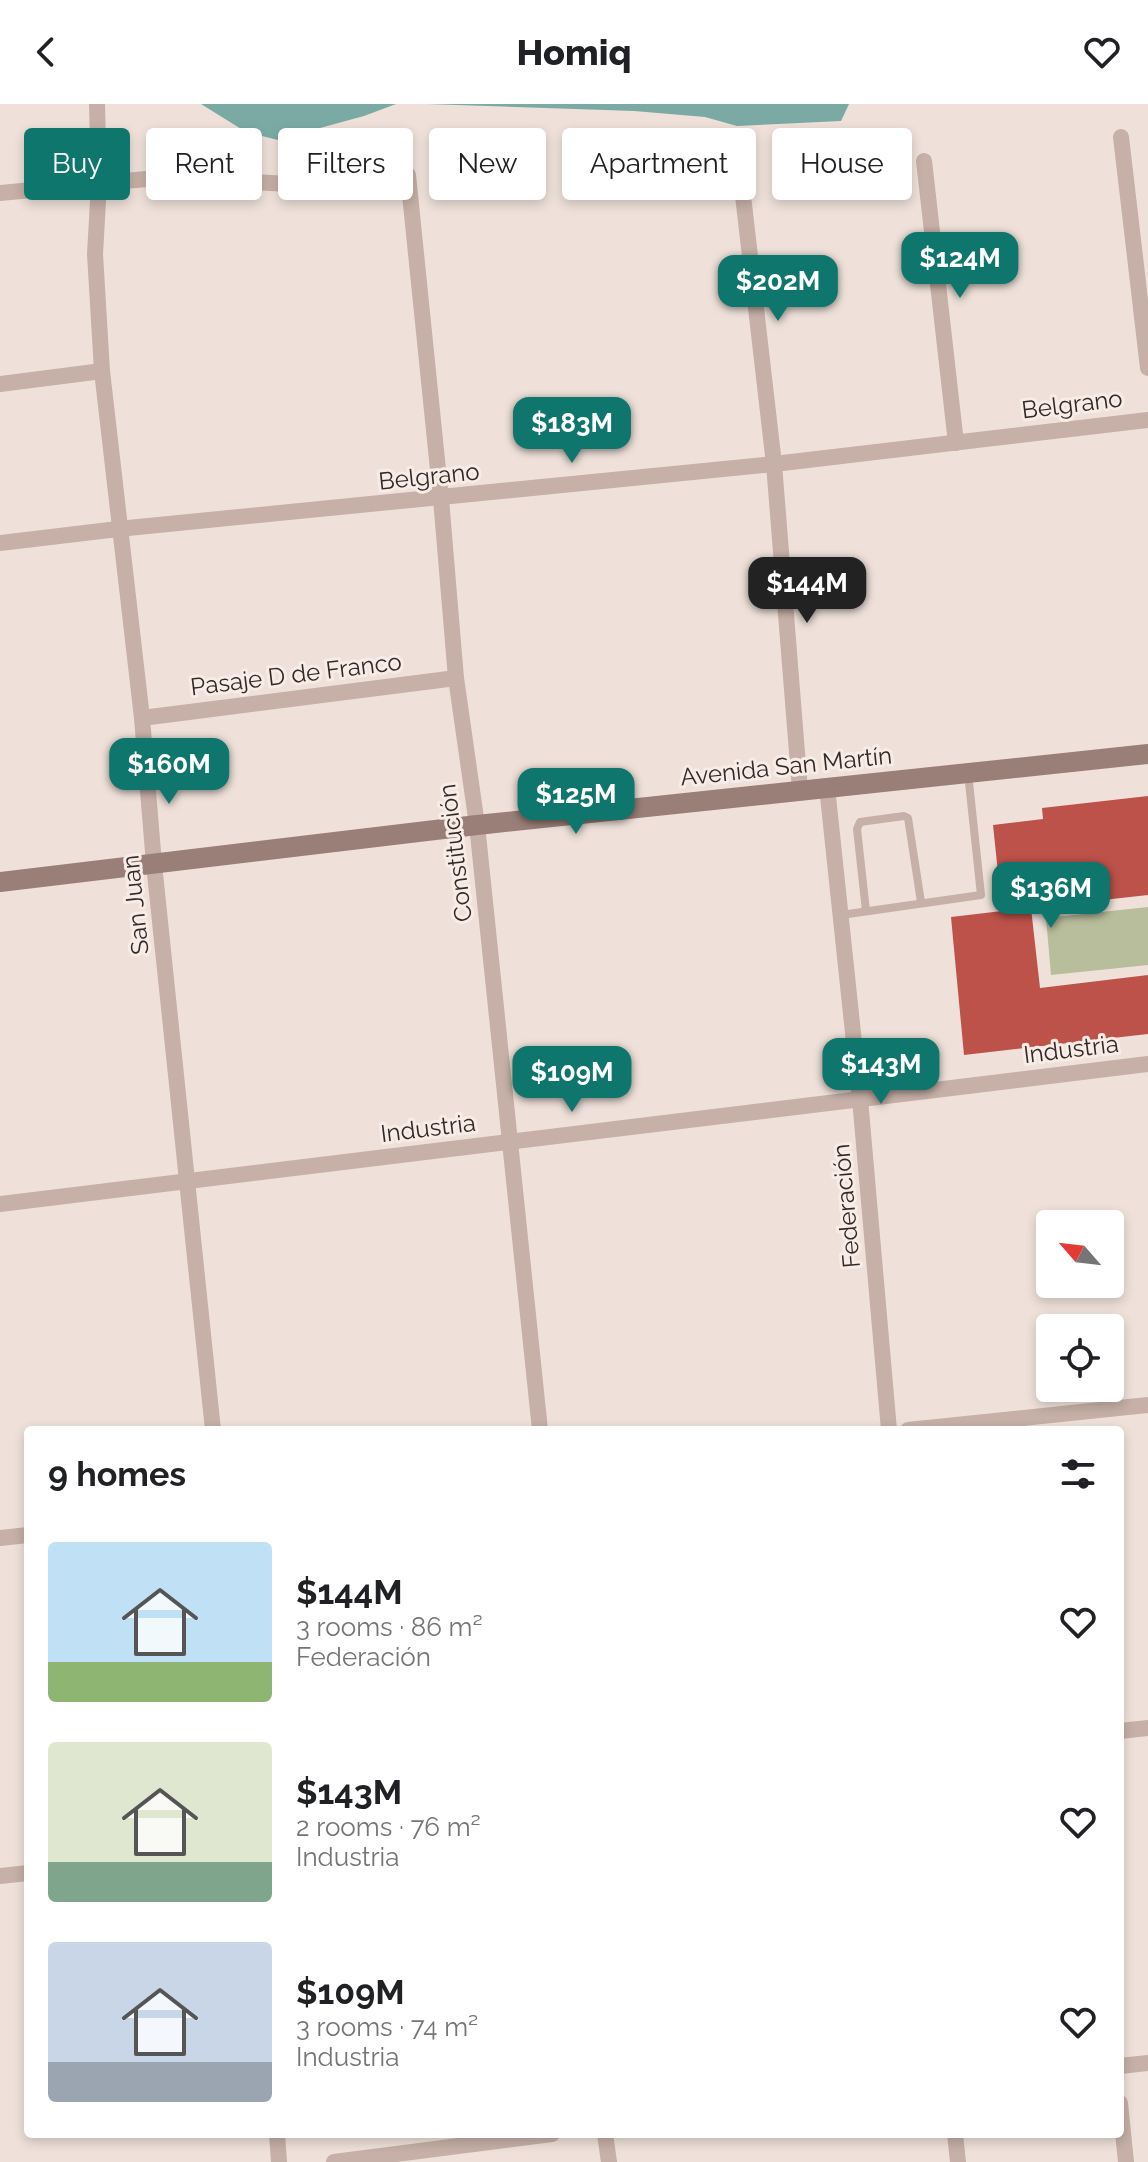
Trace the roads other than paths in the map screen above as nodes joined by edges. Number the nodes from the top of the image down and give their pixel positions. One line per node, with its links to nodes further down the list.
1 (97, 104): 2 (street, San Juan)
2 (98, 128)
3 (1121, 137): 10 (street)
4 (924, 161): 14 (street)
5 (130, 181): 16 (street, Constitución)
6 (24, 191): 7 (street)
7 (0, 193)
8 (98, 200): 11 (street, San Juan)
9 (744, 200): 15 (street)
10 (1148, 368)
11 (102, 371): 12 (street); 17 (street, San Juan)
12 (0, 384)
13 (1148, 420): 14 (street, Belgrano)
14 (956, 443): 15 (street, Belgrano)
15 (774, 464): 16 (street, Belgrano); 24 (street)
16 (441, 499): 17 (street, Belgrano); 19 (street, Constitución)
17 (118, 529): 18 (street, Belgrano); 20 (street, San Juan)
18 (0, 543)
19 (456, 678): 20 (street, Pasaje D de Franco); 25 (street, Constitución)
20 (142, 718): 26 (street, San Juan)
21 (1148, 754): 22 (street, Avenida San Martín)
22 (968, 773): 23 (street, Avenida San Martín); 28 (lane)
23 (827, 787): 24 (street, Avenida San Martín); 30 (street, Federación)
24 (800, 790): 25 (street, Avenida San Martín)
25 (477, 825): 26 (street, Avenida San Martín); 33 (street, Constitución)
26 (154, 864): 27 (street, Avenida San Martín); 34 (street, San Juan)
27 (0, 882)
28 (921, 902): 29 (lane); 29 (lane)
29 (866, 911): 30 (lane)
30 (841, 915): 32 (street, Federación)
31 (1148, 1064): 32 (street, Industria)
32 (860, 1099): 33 (street, Industria); 39 (street, Federación)
33 (510, 1142): 34 (street, Industria); 38 (street, Constitución)
34 (188, 1181): 35 (street, Industria); 37 (street, San Juan)
35 (0, 1204)
36 (1148, 1405): 40 (street)
37 (213, 1426)
38 (540, 1426)
39 (889, 1426)
40 (946, 1426)
41 (24, 1535): 42 (street)
42 (0, 1538)
43 (1148, 1728): 44 (street)
44 (1124, 1731)
45 (24, 1873): 46 (street)
46 (0, 1876)
47 (1148, 2063): 48 (street)
48 (1124, 2066)
49 (277, 2138): 54 (street)
50 (521, 2138): 55 (street)
51 (606, 2138): 56 (street)
52 (955, 2138): 57 (street)
53 (1124, 2138): 58 (street)
54 (279, 2162)
55 (334, 2162)
56 (609, 2162)
57 (958, 2162)
58 (1126, 2162)

